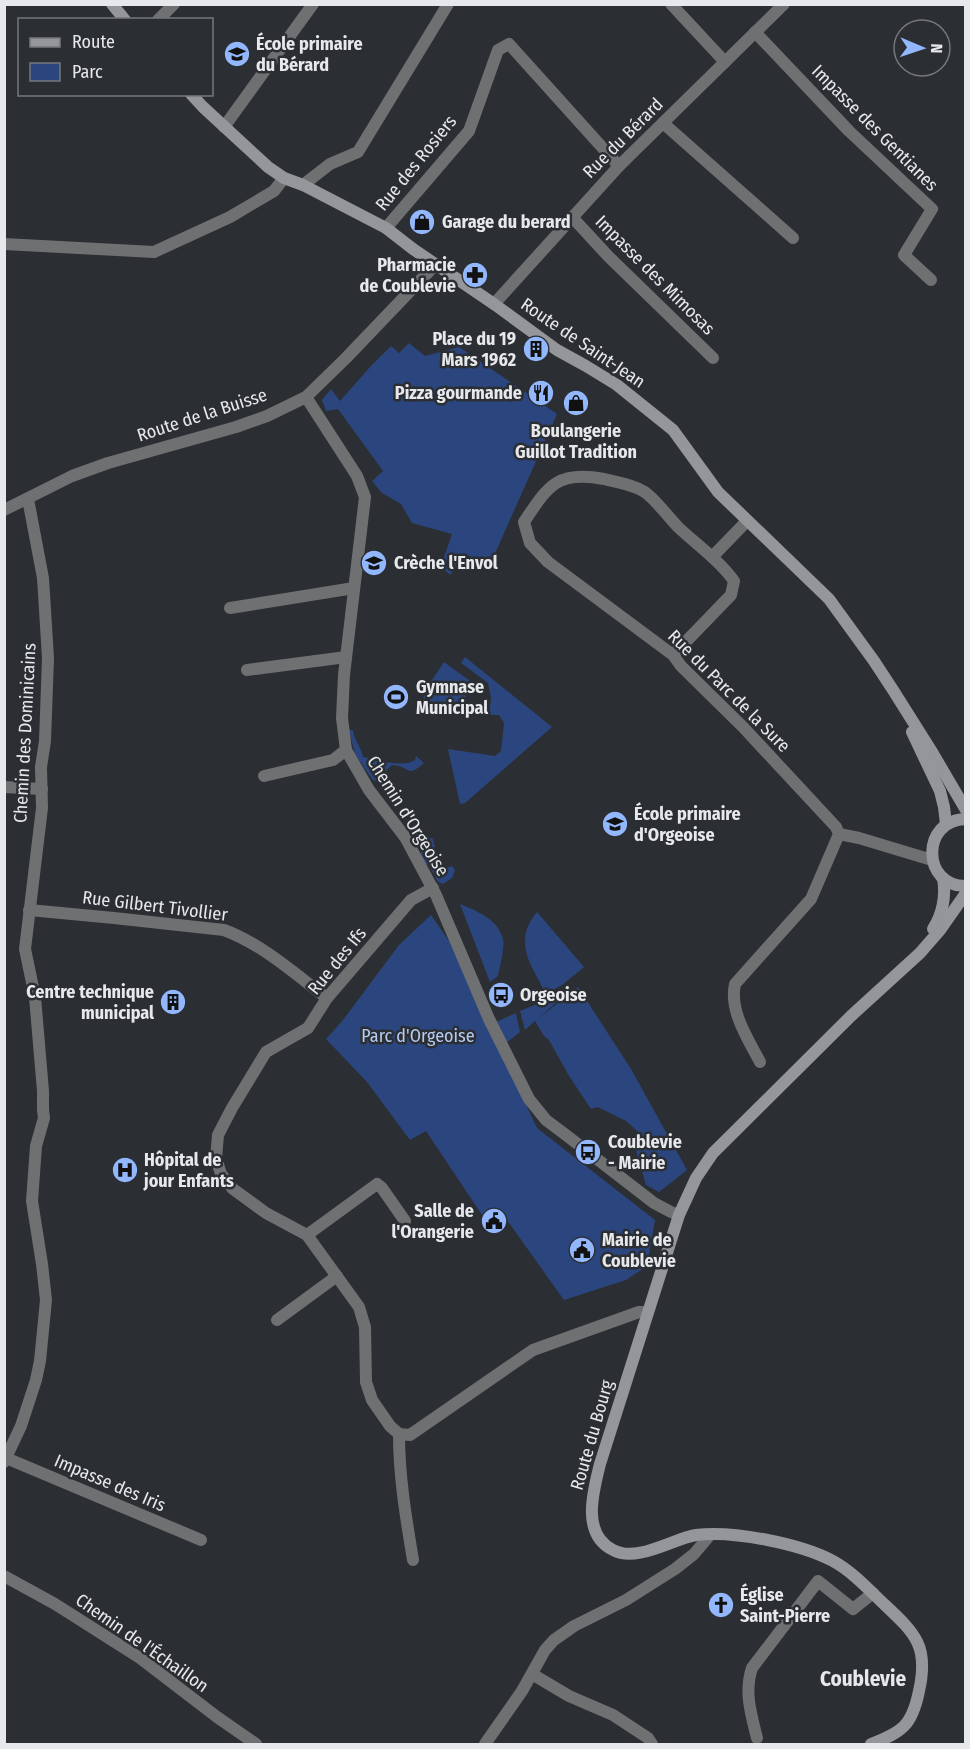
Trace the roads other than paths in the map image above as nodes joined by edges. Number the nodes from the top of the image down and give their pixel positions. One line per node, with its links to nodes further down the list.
1 (112, 4): 7 (main road)
2 (174, 4): 8 (street)
3 (314, 4): 13 (street)
4 (448, 4): 16 (street)
5 (671, 4): 10 (street)
6 (784, 4): 9 (street, Rue du Bérard)
7 (123, 18)
8 (160, 18)
9 (755, 32): 10 (street, Rue du Bérard); 22 (street, Impasse des Gentianes)
10 (725, 63): 12 (street, Rue du Bérard)
11 (193, 96): 13 (main road, Route de Saint-Jean)
12 (663, 123): 14 (street, Rue du Bérard); 19 (street)
13 (224, 127): 15 (main road, Route de Saint-Jean)
14 (619, 166): 17 (street, Rue du Bérard); 18 (street, Rue des Rosiers)
15 (284, 178): 16 (main road, Route de Saint-Jean); 20 (street)
16 (303, 185): 18 (main road, Route de Saint-Jean)
17 (572, 217): 23 (street, Rue du Bérard); 24 (street, Impasse des Mimosas)
18 (386, 228): 21 (main road, Route de Saint-Jean)
19 (794, 238)
20 (4, 244)
21 (435, 264): 23 (main road, Route de Saint-Jean); 25 (street, Route de la Buisse)
22 (931, 280)
23 (494, 304): 28 (main road, Route de Saint-Jean)
24 (713, 358)
25 (306, 397): 26 (street, Route de la Buisse); 30 (street, Chemin d'Orgeoise)
26 (28, 499): 27 (street, Route de la Buisse); 39 (street, Chemin des Dominicains)
27 (4, 510)
28 (747, 521): 29 (street); 35 (main road, Route de Saint-Jean)
29 (711, 557): 32 (street); 32 (street, Rue du Parc de la Sure)
30 (354, 588): 31 (street); 33 (street, Chemin d'Orgeoise)
31 (230, 608)
32 (674, 655): 43 (street, Rue du Parc de la Sure)
33 (346, 657): 34 (street); 36 (street, Chemin d'Orgeoise)
34 (247, 670)
35 (893, 690): 40 (main road, Route de Saint-Jean); 42 (main road, Route de Saint-Jean)
36 (346, 750): 37 (street); 47 (street, Chemin d'Orgeoise)
37 (264, 776)
38 (4, 787): 39 (street)
39 (42, 789): 49 (street, Chemin des Dominicains)
40 (966, 810)
41 (966, 819): 42 (main road)
42 (946, 824): 44 (main road)
43 (839, 834): 44 (street); 52 (street)
44 (932, 860): 45 (main road)
45 (943, 878): 46 (main road); 51 (main road, Route du Bourg)
46 (966, 886)
47 (433, 888): 50 (street, Rue des Ifs); 53 (street, Chemin d'Orgeoise)
48 (966, 893): 51 (main road, Route du Bourg)
49 (29, 910): 50 (street, Rue Gilbert Tivollier); 60 (street, Chemin des Dominicains)
50 (327, 998): 55 (street, Rue des Ifs)
51 (866, 1003): 53 (main road, Route du Bourg)
52 (760, 1062)
53 (679, 1215): 57 (main road, Route du Bourg)
54 (405, 1221): 55 (street)
55 (307, 1235): 56 (street)
56 (337, 1276): 58 (street); 59 (street)
57 (648, 1312): 59 (street); 61 (main road, Route du Bourg)
58 (277, 1320)
59 (399, 1434): 63 (street)
60 (5, 1460): 62 (street, Impasse des Iris)
61 (710, 1535): 65 (main road, Route du Bourg); 66 (street)
62 (201, 1540)
63 (413, 1560)
64 (4, 1576): 68 (street, Chemin de l'Échaillon)
65 (873, 1593): 67 (street); 71 (main road, Route du Bourg)
66 (532, 1674): 69 (street); 70 (street)
67 (757, 1738)
68 (256, 1744)
69 (485, 1744)
70 (652, 1744)
71 (871, 1744)

